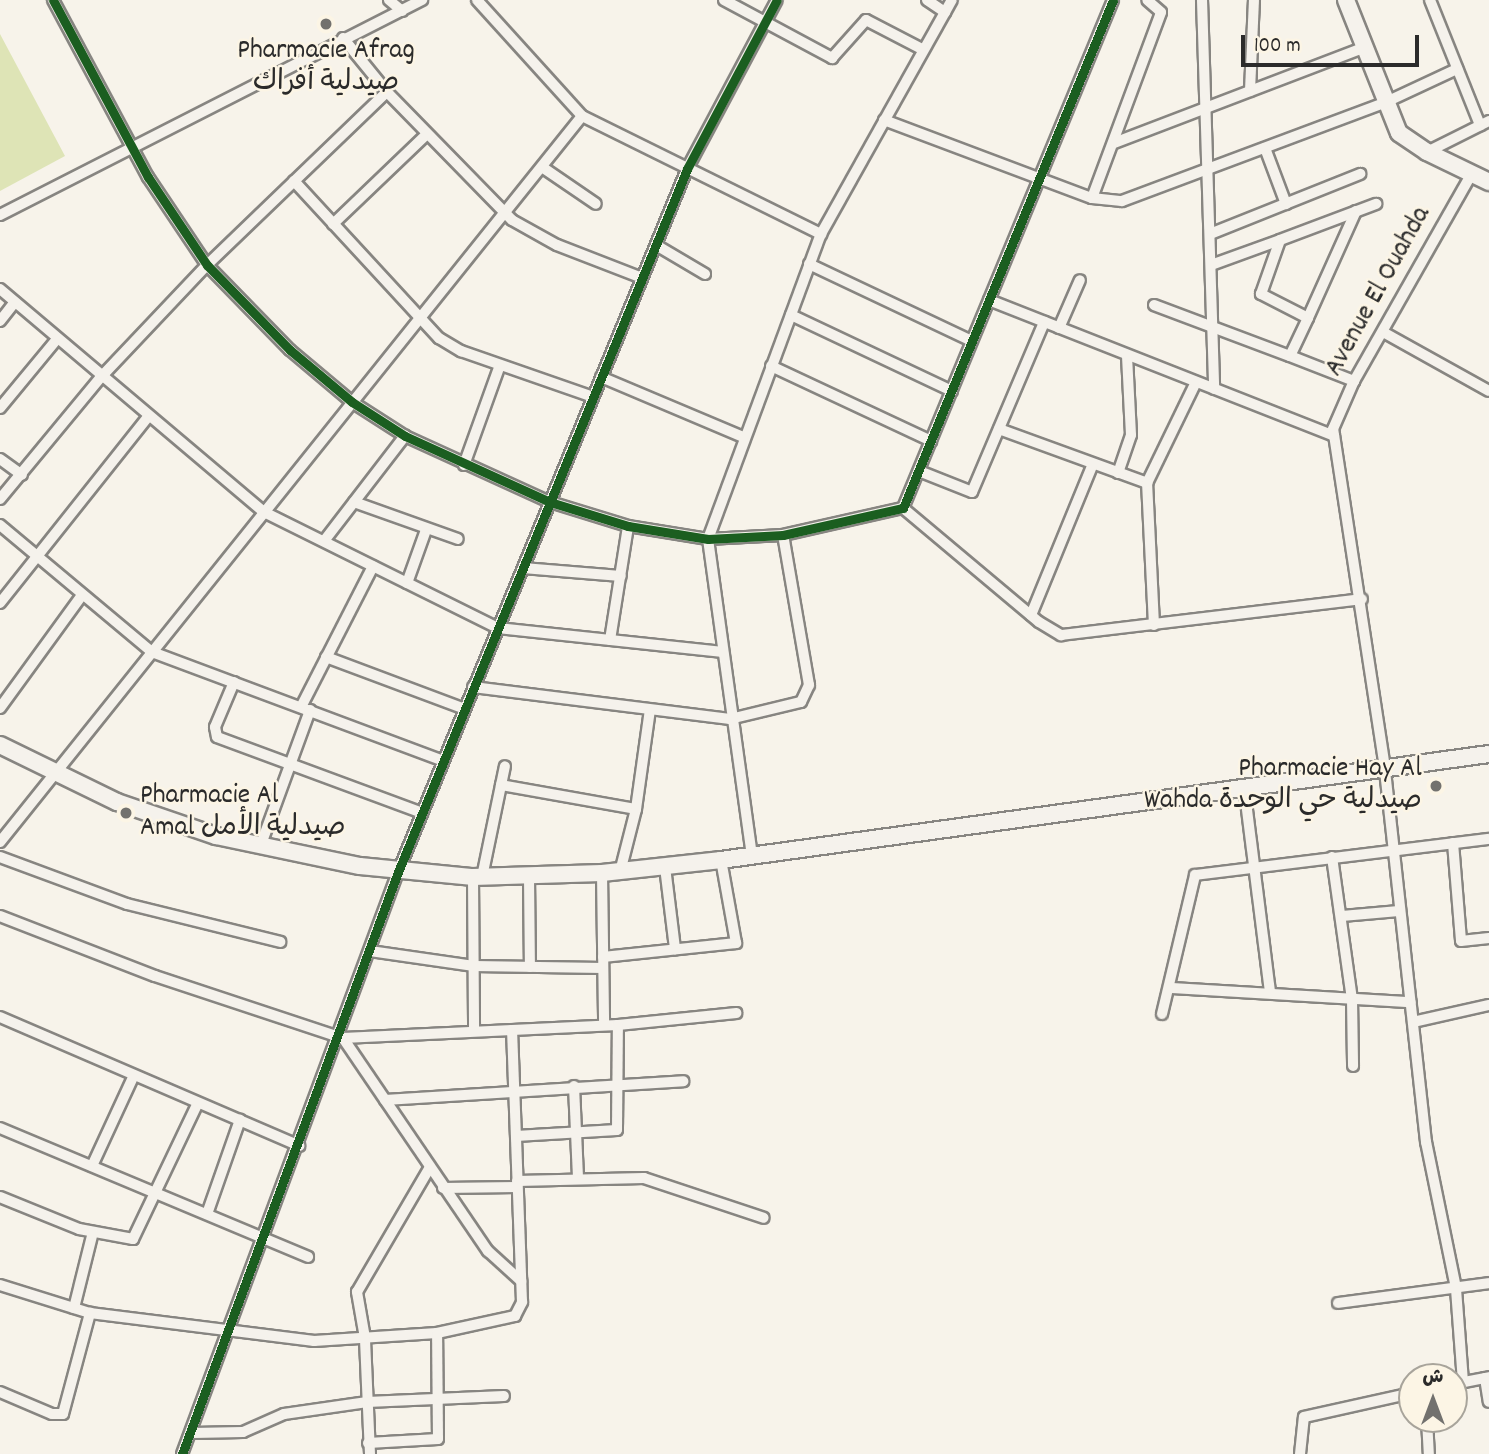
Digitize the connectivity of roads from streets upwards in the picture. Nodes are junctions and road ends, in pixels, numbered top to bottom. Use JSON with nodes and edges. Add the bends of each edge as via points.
{"nodes":[{"id":1,"x":54,"y":0,"type":"edge"},
{"id":2,"x":389,"y":0,"type":"edge"},
{"id":3,"x":422,"y":0,"type":"edge"},
{"id":4,"x":477,"y":0,"type":"edge"},
{"id":5,"x":724,"y":0,"type":"edge"},
{"id":6,"x":777,"y":0,"type":"edge"},
{"id":7,"x":927,"y":0,"type":"edge"},
{"id":8,"x":952,"y":0,"type":"edge"},
{"id":9,"x":1112,"y":0,"type":"edge"},
{"id":10,"x":1148,"y":0,"type":"edge"},
{"id":11,"x":1202,"y":0,"type":"edge"},
{"id":12,"x":1254,"y":0,"type":"edge"},
{"id":13,"x":1346,"y":0,"type":"edge"},
{"id":14,"x":1432,"y":1,"type":"edge"},
{"id":15,"x":402,"y":11,"type":"junction"},
{"id":16,"x":945,"y":12,"type":"junction"},
{"id":17,"x":765,"y":24,"type":"junction"},
{"id":18,"x":343,"y":38,"type":"junction"},
{"id":19,"x":1363,"y":48,"type":"junction"},
{"id":20,"x":922,"y":49,"type":"junction"},
{"id":21,"x":1457,"y":69,"type":"junction"},
{"id":22,"x":1250,"y":91,"type":"junction"},
{"id":23,"x":387,"y":92,"type":"junction"},
{"id":24,"x":1384,"y":103,"type":"junction"},
{"id":25,"x":1204,"y":108,"type":"junction"},
{"id":26,"x":582,"y":116,"type":"junction"},
{"id":27,"x":884,"y":120,"type":"junction"},
{"id":28,"x":1484,"y":123,"type":"edge"},
{"id":29,"x":428,"y":134,"type":"junction"},
{"id":30,"x":1114,"y":143,"type":"junction"},
{"id":31,"x":133,"y":147,"type":"junction"},
{"id":32,"x":1265,"y":148,"type":"junction"},
{"id":33,"x":1427,"y":152,"type":"junction"},
{"id":34,"x":542,"y":167,"type":"junction"},
{"id":35,"x":687,"y":169,"type":"junction"},
{"id":36,"x":1207,"y":170,"type":"junction"},
{"id":37,"x":1472,"y":173,"type":"junction"},
{"id":38,"x":1360,"y":174,"type":"dead end"},
{"id":39,"x":1039,"y":179,"type":"junction"},
{"id":40,"x":294,"y":181,"type":"junction"},
{"id":41,"x":1489,"y":182,"type":"edge"},
{"id":42,"x":1092,"y":198,"type":"junction"},
{"id":43,"x":596,"y":204,"type":"dead end"},
{"id":44,"x":1286,"y":204,"type":"junction"},
{"id":45,"x":1376,"y":204,"type":"dead end"},
{"id":46,"x":1356,"y":211,"type":"junction"},
{"id":47,"x":504,"y":213,"type":"junction"},
{"id":48,"x":0,"y":215,"type":"edge"},
{"id":49,"x":333,"y":224,"type":"junction"},
{"id":50,"x":821,"y":234,"type":"junction"},
{"id":51,"x":1210,"y":234,"type":"junction"},
{"id":52,"x":1280,"y":240,"type":"junction"},
{"id":53,"x":656,"y":245,"type":"junction"},
{"id":54,"x":809,"y":264,"type":"junction"},
{"id":55,"x":207,"y":265,"type":"junction"},
{"id":56,"x":1211,"y":265,"type":"junction"},
{"id":57,"x":705,"y":274,"type":"dead end"},
{"id":58,"x":642,"y":278,"type":"junction"},
{"id":59,"x":1080,"y":280,"type":"dead end"},
{"id":60,"x":0,"y":289,"type":"edge"},
{"id":61,"x":989,"y":300,"type":"junction"},
{"id":62,"x":15,"y":302,"type":"junction"},
{"id":63,"x":1154,"y":305,"type":"dead end"},
{"id":64,"x":791,"y":315,"type":"junction"},
{"id":65,"x":1308,"y":318,"type":"junction"},
{"id":66,"x":419,"y":319,"type":"junction"},
{"id":67,"x":0,"y":321,"type":"edge"},
{"id":68,"x":1044,"y":322,"type":"junction"},
{"id":69,"x":1059,"y":328,"type":"junction"},
{"id":70,"x":1214,"y":328,"type":"junction"},
{"id":71,"x":1384,"y":332,"type":"junction"},
{"id":72,"x":57,"y":339,"type":"junction"},
{"id":73,"x":972,"y":341,"type":"junction"},
{"id":74,"x":1127,"y":355,"type":"junction"},
{"id":75,"x":1290,"y":356,"type":"junction"},
{"id":76,"x":500,"y":365,"type":"junction"},
{"id":77,"x":771,"y":366,"type":"junction"},
{"id":78,"x":102,"y":377,"type":"junction"},
{"id":79,"x":601,"y":377,"type":"junction"},
{"id":80,"x":1354,"y":381,"type":"junction"},
{"id":81,"x":1196,"y":382,"type":"junction"},
{"id":82,"x":1214,"y":389,"type":"junction"},
{"id":83,"x":952,"y":391,"type":"junction"},
{"id":84,"x":1489,"y":391,"type":"edge"},
{"id":85,"x":593,"y":397,"type":"junction"},
{"id":86,"x":352,"y":402,"type":"junction"},
{"id":87,"x":0,"y":408,"type":"edge"},
{"id":88,"x":149,"y":416,"type":"junction"},
{"id":89,"x":999,"y":429,"type":"junction"},
{"id":90,"x":405,"y":436,"type":"junction"},
{"id":91,"x":1334,"y":436,"type":"junction"},
{"id":92,"x":743,"y":437,"type":"junction"},
{"id":93,"x":931,"y":441,"type":"junction"},
{"id":94,"x":0,"y":459,"type":"edge"},
{"id":95,"x":1093,"y":464,"type":"junction"},
{"id":96,"x":464,"y":465,"type":"junction"},
{"id":97,"x":919,"y":471,"type":"junction"},
{"id":98,"x":1118,"y":473,"type":"junction"},
{"id":99,"x":22,"y":475,"type":"junction"},
{"id":100,"x":1147,"y":483,"type":"junction"},
{"id":101,"x":0,"y":499,"type":"edge"},
{"id":102,"x":354,"y":502,"type":"junction"},
{"id":103,"x":550,"y":502,"type":"junction"},
{"id":104,"x":903,"y":508,"type":"junction"},
{"id":105,"x":264,"y":512,"type":"junction"},
{"id":106,"x":0,"y":525,"type":"edge"},
{"id":107,"x":628,"y":526,"type":"junction"},
{"id":108,"x":426,"y":530,"type":"junction"},
{"id":109,"x":783,"y":536,"type":"junction"},
{"id":110,"x":458,"y":539,"type":"dead end"},
{"id":111,"x":709,"y":539,"type":"junction"},
{"id":112,"x":324,"y":541,"type":"junction"},
{"id":113,"x":36,"y":557,"type":"junction"},
{"id":114,"x":373,"y":566,"type":"junction"},
{"id":115,"x":523,"y":568,"type":"junction"},
{"id":116,"x":621,"y":576,"type":"junction"},
{"id":117,"x":407,"y":583,"type":"junction"},
{"id":118,"x":82,"y":595,"type":"junction"},
{"id":119,"x":1362,"y":599,"type":"junction"},
{"id":120,"x":0,"y":603,"type":"edge"},
{"id":121,"x":1031,"y":615,"type":"junction"},
{"id":122,"x":1154,"y":625,"type":"junction"},
{"id":123,"x":498,"y":628,"type":"junction"},
{"id":124,"x":610,"y":640,"type":"junction"},
{"id":125,"x":152,"y":652,"type":"junction"},
{"id":126,"x":723,"y":652,"type":"junction"},
{"id":127,"x":326,"y":657,"type":"junction"},
{"id":128,"x":234,"y":682,"type":"junction"},
{"id":129,"x":473,"y":687,"type":"junction"},
{"id":130,"x":0,"y":708,"type":"edge"},
{"id":131,"x":306,"y":708,"type":"junction"},
{"id":132,"x":465,"y":709,"type":"junction"},
{"id":133,"x":650,"y":710,"type":"junction"},
{"id":134,"x":730,"y":719,"type":"junction"},
{"id":135,"x":0,"y":745,"type":"edge"},
{"id":136,"x":1489,"y":754,"type":"edge"},
{"id":137,"x":443,"y":761,"type":"junction"},
{"id":138,"x":289,"y":764,"type":"junction"},
{"id":139,"x":505,"y":766,"type":"dead end"},
{"id":140,"x":1385,"y":768,"type":"junction"},
{"id":141,"x":53,"y":774,"type":"junction"},
{"id":142,"x":501,"y":785,"type":"junction"},
{"id":143,"x":1244,"y":786,"type":"junction"},
{"id":144,"x":636,"y":810,"type":"junction"},
{"id":145,"x":422,"y":813,"type":"junction"},
{"id":146,"x":1489,"y":839,"type":"edge"},
{"id":147,"x":0,"y":842,"type":"edge"},
{"id":148,"x":1453,"y":843,"type":"junction"},
{"id":149,"x":260,"y":847,"type":"junction"},
{"id":150,"x":1392,"y":851,"type":"junction"},
{"id":151,"x":752,"y":856,"type":"junction"},
{"id":152,"x":0,"y":857,"type":"edge"},
{"id":153,"x":1332,"y":857,"type":"junction"},
{"id":154,"x":722,"y":860,"type":"junction"},
{"id":155,"x":665,"y":867,"type":"junction"},
{"id":156,"x":1254,"y":867,"type":"junction"},
{"id":157,"x":398,"y":872,"type":"junction"},
{"id":158,"x":620,"y":872,"type":"junction"},
{"id":159,"x":602,"y":873,"type":"junction"},
{"id":160,"x":477,"y":877,"type":"junction"},
{"id":161,"x":529,"y":877,"type":"junction"},
{"id":162,"x":1399,"y":911,"type":"junction"},
{"id":163,"x":0,"y":916,"type":"edge"},
{"id":164,"x":1342,"y":916,"type":"junction"},
{"id":165,"x":1489,"y":938,"type":"edge"},
{"id":166,"x":280,"y":942,"type":"dead end"},
{"id":167,"x":675,"y":949,"type":"junction"},
{"id":168,"x":370,"y":951,"type":"junction"},
{"id":169,"x":603,"y":962,"type":"junction"},
{"id":170,"x":474,"y":966,"type":"junction"},
{"id":171,"x":530,"y":967,"type":"junction"},
{"id":172,"x":1172,"y":988,"type":"junction"},
{"id":173,"x":1270,"y":991,"type":"junction"},
{"id":174,"x":1352,"y":999,"type":"junction"},
{"id":175,"x":1411,"y":1002,"type":"junction"},
{"id":176,"x":1489,"y":1005,"type":"edge"},
{"id":177,"x":736,"y":1013,"type":"dead end"},
{"id":178,"x":1162,"y":1014,"type":"dead end"},
{"id":179,"x":0,"y":1017,"type":"edge"},
{"id":180,"x":1413,"y":1022,"type":"junction"},
{"id":181,"x":604,"y":1025,"type":"junction"},
{"id":182,"x":618,"y":1025,"type":"junction"},
{"id":183,"x":512,"y":1030,"type":"junction"},
{"id":184,"x":474,"y":1031,"type":"junction"},
{"id":185,"x":341,"y":1038,"type":"junction"},
{"id":186,"x":1353,"y":1066,"type":"dead end"},
{"id":187,"x":134,"y":1075,"type":"junction"},
{"id":188,"x":683,"y":1081,"type":"dead end"},
{"id":189,"x":621,"y":1084,"type":"junction"},
{"id":190,"x":574,"y":1087,"type":"junction"},
{"id":191,"x":514,"y":1090,"type":"junction"},
{"id":192,"x":384,"y":1100,"type":"junction"},
{"id":193,"x":198,"y":1102,"type":"junction"},
{"id":194,"x":240,"y":1120,"type":"junction"},
{"id":195,"x":0,"y":1128,"type":"edge"},
{"id":196,"x":576,"y":1134,"type":"junction"},
{"id":197,"x":516,"y":1136,"type":"junction"},
{"id":198,"x":299,"y":1146,"type":"junction"},
{"id":199,"x":92,"y":1166,"type":"junction"},
{"id":200,"x":429,"y":1169,"type":"junction"},
{"id":201,"x":578,"y":1179,"type":"junction"},
{"id":202,"x":517,"y":1184,"type":"junction"},
{"id":203,"x":443,"y":1188,"type":"junction"},
{"id":204,"x":154,"y":1192,"type":"junction"},
{"id":205,"x":0,"y":1197,"type":"edge"},
{"id":206,"x":207,"y":1214,"type":"junction"},
{"id":207,"x":764,"y":1218,"type":"dead end"},
{"id":208,"x":93,"y":1232,"type":"junction"},
{"id":209,"x":265,"y":1239,"type":"junction"},
{"id":210,"x":308,"y":1257,"type":"dead end"},
{"id":211,"x":521,"y":1281,"type":"junction"},
{"id":212,"x":1489,"y":1283,"type":"edge"},
{"id":213,"x":0,"y":1285,"type":"edge"},
{"id":214,"x":1456,"y":1289,"type":"junction"},
{"id":215,"x":1338,"y":1303,"type":"dead end"},
{"id":216,"x":74,"y":1308,"type":"junction"},
{"id":217,"x":90,"y":1313,"type":"junction"},
{"id":218,"x":229,"y":1332,"type":"junction"},
{"id":219,"x":437,"y":1332,"type":"junction"},
{"id":220,"x":365,"y":1338,"type":"junction"},
{"id":221,"x":1458,"y":1363,"type":"edge"},
{"id":222,"x":1487,"y":1377,"type":"edge"},
{"id":223,"x":1468,"y":1381,"type":"edge"},
{"id":224,"x":0,"y":1392,"type":"edge"},
{"id":225,"x":504,"y":1396,"type":"dead end"},
{"id":226,"x":1398,"y":1396,"type":"edge"},
{"id":227,"x":439,"y":1399,"type":"junction"},
{"id":228,"x":366,"y":1402,"type":"junction"},
{"id":229,"x":1489,"y":1402,"type":"edge"},
{"id":230,"x":193,"y":1433,"type":"junction"},
{"id":231,"x":1428,"y":1433,"type":"edge"},
{"id":232,"x":369,"y":1449,"type":"edge"},
{"id":233,"x":183,"y":1454,"type":"edge"},
{"id":234,"x":1300,"y":1454,"type":"edge"},
{"id":235,"x":1429,"y":1454,"type":"edge"}],
"edges":[{"from":1,"to":31,"type":"street"},
{"from":2,"to":15,"type":"street"},
{"from":3,"to":15,"type":"street"},
{"from":4,"to":26,"type":"street"},
{"from":5,"to":17,"type":"street"},
{"from":6,"to":17,"type":"street"},
{"from":7,"to":16,"type":"street"},
{"from":8,"to":16,"type":"street"},
{"from":9,"to":39,"type":"street"},
{"from":10,"to":30,"type":"street","via":[[1160,12]]},
{"from":11,"to":25,"type":"street"},
{"from":12,"to":22,"type":"street"},
{"from":13,"to":19,"type":"street"},
{"from":14,"to":21,"type":"street"},
{"from":15,"to":18,"type":"street"},
{"from":16,"to":20,"type":"street"},
{"from":17,"to":20,"type":"street","via":[[834,59],[857,25],[866,20]]},
{"from":17,"to":35,"type":"street"},
{"from":18,"to":23,"type":"street"},
{"from":18,"to":31,"type":"street"},
{"from":19,"to":22,"type":"street"},
{"from":19,"to":24,"type":"street"},
{"from":20,"to":27,"type":"street"},
{"from":21,"to":24,"type":"street"},
{"from":21,"to":28,"type":"street"},
{"from":22,"to":25,"type":"street"},
{"from":23,"to":29,"type":"street"},
{"from":23,"to":40,"type":"street"},
{"from":24,"to":32,"type":"street"},
{"from":24,"to":33,"type":"street","via":[[1399,132]]},
{"from":25,"to":30,"type":"street"},
{"from":25,"to":36,"type":"street"},
{"from":26,"to":34,"type":"street"},
{"from":26,"to":35,"type":"street"},
{"from":27,"to":39,"type":"street"},
{"from":27,"to":50,"type":"street"},
{"from":28,"to":33,"type":"street"},
{"from":29,"to":47,"type":"street"},
{"from":29,"to":49,"type":"street"},
{"from":30,"to":42,"type":"street"},
{"from":31,"to":48,"type":"street"},
{"from":31,"to":55,"type":"street"},
{"from":32,"to":36,"type":"street"},
{"from":32,"to":44,"type":"street"},
{"from":33,"to":37,"type":"street"},
{"from":34,"to":43,"type":"street"},
{"from":34,"to":47,"type":"street"},
{"from":35,"to":50,"type":"street"},
{"from":35,"to":53,"type":"street"},
{"from":36,"to":42,"type":"street","via":[[1122,201]]},
{"from":36,"to":51,"type":"street"},
{"from":37,"to":41,"type":"street"},
{"from":37,"to":71,"type":"street","name":"Avenue El Ouahda"},
{"from":38,"to":44,"type":"street"},
{"from":39,"to":42,"type":"street"},
{"from":39,"to":61,"type":"street"},
{"from":40,"to":49,"type":"street"},
{"from":40,"to":55,"type":"street"},
{"from":44,"to":51,"type":"street"},
{"from":45,"to":46,"type":"street"},
{"from":46,"to":52,"type":"street"},
{"from":46,"to":65,"type":"street"},
{"from":47,"to":58,"type":"street","via":[[557,245]]},
{"from":47,"to":66,"type":"street"},
{"from":49,"to":66,"type":"street"},
{"from":50,"to":54,"type":"street"},
{"from":51,"to":56,"type":"street"},
{"from":52,"to":56,"type":"street"},
{"from":52,"to":65,"type":"street","via":[[1259,291]]},
{"from":53,"to":57,"type":"street"},
{"from":53,"to":58,"type":"street"},
{"from":54,"to":64,"type":"street"},
{"from":54,"to":73,"type":"street"},
{"from":55,"to":78,"type":"street"},
{"from":55,"to":86,"type":"street","via":[[290,350]]},
{"from":56,"to":70,"type":"street"},
{"from":58,"to":79,"type":"street"},
{"from":59,"to":69,"type":"street"},
{"from":60,"to":62,"type":"street"},
{"from":61,"to":68,"type":"street"},
{"from":61,"to":73,"type":"street"},
{"from":62,"to":67,"type":"street"},
{"from":62,"to":72,"type":"street"},
{"from":63,"to":70,"type":"street"},
{"from":64,"to":77,"type":"street"},
{"from":64,"to":83,"type":"street"},
{"from":65,"to":75,"type":"street"},
{"from":66,"to":76,"type":"street","via":[[448,344]]},
{"from":66,"to":86,"type":"street"},
{"from":68,"to":69,"type":"street"},
{"from":68,"to":89,"type":"street"},
{"from":69,"to":74,"type":"street"},
{"from":70,"to":75,"type":"street"},
{"from":70,"to":82,"type":"street"},
{"from":71,"to":80,"type":"street","name":"Avenue El Ouahda"},
{"from":71,"to":84,"type":"street"},
{"from":72,"to":78,"type":"street"},
{"from":72,"to":87,"type":"street"},
{"from":73,"to":83,"type":"street"},
{"from":74,"to":81,"type":"street"},
{"from":74,"to":98,"type":"street","via":[[1131,435]]},
{"from":75,"to":80,"type":"street"},
{"from":76,"to":85,"type":"street"},
{"from":76,"to":96,"type":"street"},
{"from":77,"to":92,"type":"street"},
{"from":77,"to":93,"type":"street"},
{"from":78,"to":88,"type":"street"},
{"from":78,"to":99,"type":"street"},
{"from":79,"to":85,"type":"street"},
{"from":79,"to":92,"type":"street"},
{"from":80,"to":91,"type":"street","name":"Avenue El Ouahda","via":[[1336,417]]},
{"from":81,"to":82,"type":"street"},
{"from":81,"to":100,"type":"street"},
{"from":82,"to":91,"type":"street"},
{"from":83,"to":93,"type":"street"},
{"from":85,"to":103,"type":"street"},
{"from":86,"to":90,"type":"street"},
{"from":86,"to":105,"type":"street"},
{"from":88,"to":105,"type":"street"},
{"from":88,"to":113,"type":"street"},
{"from":89,"to":95,"type":"street"},
{"from":89,"to":97,"type":"street","via":[[972,492]]},
{"from":90,"to":96,"type":"street"},
{"from":90,"to":102,"type":"street"},
{"from":91,"to":119,"type":"street"},
{"from":92,"to":111,"type":"street"},
{"from":93,"to":97,"type":"street"},
{"from":94,"to":99,"type":"street"},
{"from":95,"to":98,"type":"street"},
{"from":95,"to":121,"type":"street"},
{"from":96,"to":103,"type":"street"},
{"from":97,"to":104,"type":"street"},
{"from":98,"to":100,"type":"street"},
{"from":99,"to":101,"type":"street"},
{"from":100,"to":122,"type":"street"},
{"from":102,"to":108,"type":"street"},
{"from":102,"to":112,"type":"street"},
{"from":103,"to":107,"type":"street"},
{"from":103,"to":115,"type":"street"},
{"from":104,"to":109,"type":"street"},
{"from":104,"to":121,"type":"street"},
{"from":105,"to":112,"type":"street"},
{"from":105,"to":125,"type":"street"},
{"from":106,"to":113,"type":"street"},
{"from":107,"to":111,"type":"street"},
{"from":107,"to":116,"type":"street"},
{"from":108,"to":110,"type":"street"},
{"from":108,"to":117,"type":"street"},
{"from":109,"to":111,"type":"street"},
{"from":109,"to":134,"type":"street","via":[[807,694],[791,706]]},
{"from":111,"to":126,"type":"street"},
{"from":112,"to":114,"type":"street"},
{"from":113,"to":118,"type":"street"},
{"from":113,"to":120,"type":"street"},
{"from":114,"to":117,"type":"street"},
{"from":114,"to":127,"type":"street"},
{"from":115,"to":116,"type":"street"},
{"from":115,"to":123,"type":"street"},
{"from":116,"to":124,"type":"street"},
{"from":117,"to":123,"type":"street"},
{"from":118,"to":125,"type":"street"},
{"from":118,"to":130,"type":"street"},
{"from":119,"to":122,"type":"street"},
{"from":119,"to":140,"type":"street"},
{"from":121,"to":122,"type":"street","via":[[1061,635]]},
{"from":123,"to":124,"type":"street"},
{"from":123,"to":129,"type":"street"},
{"from":124,"to":126,"type":"street"},
{"from":125,"to":128,"type":"street"},
{"from":125,"to":141,"type":"street"},
{"from":126,"to":134,"type":"street"},
{"from":127,"to":131,"type":"street"},
{"from":127,"to":132,"type":"street"},
{"from":128,"to":131,"type":"street"},
{"from":128,"to":138,"type":"street","via":[[215,727],[217,737]]},
{"from":129,"to":132,"type":"street"},
{"from":129,"to":133,"type":"street"},
{"from":131,"to":137,"type":"street"},
{"from":131,"to":138,"type":"street"},
{"from":132,"to":137,"type":"street"},
{"from":133,"to":134,"type":"street"},
{"from":133,"to":144,"type":"street"},
{"from":134,"to":151,"type":"street"},
{"from":135,"to":141,"type":"street"},
{"from":136,"to":140,"type":"street"},
{"from":137,"to":145,"type":"street"},
{"from":138,"to":145,"type":"street"},
{"from":138,"to":149,"type":"street"},
{"from":139,"to":142,"type":"street"},
{"from":140,"to":143,"type":"street"},
{"from":140,"to":150,"type":"street"},
{"from":141,"to":147,"type":"street"},
{"from":141,"to":149,"type":"street","via":[[117,802]]},
{"from":142,"to":144,"type":"street"},
{"from":142,"to":160,"type":"street"},
{"from":143,"to":151,"type":"street"},
{"from":143,"to":156,"type":"street"},
{"from":144,"to":158,"type":"street"},
{"from":145,"to":157,"type":"street"},
{"from":146,"to":148,"type":"street"},
{"from":148,"to":150,"type":"street"},
{"from":148,"to":165,"type":"street","via":[[1461,941]]},
{"from":149,"to":157,"type":"street"},
{"from":150,"to":153,"type":"street"},
{"from":150,"to":162,"type":"street"},
{"from":151,"to":154,"type":"street"},
{"from":152,"to":166,"type":"street","via":[[127,904]]},
{"from":153,"to":156,"type":"street"},
{"from":153,"to":164,"type":"street"},
{"from":154,"to":155,"type":"street"},
{"from":154,"to":167,"type":"street","via":[[736,943]]},
{"from":155,"to":158,"type":"street"},
{"from":155,"to":167,"type":"street"},
{"from":156,"to":172,"type":"street","via":[[1195,875]]},
{"from":156,"to":173,"type":"street"},
{"from":157,"to":160,"type":"street"},
{"from":157,"to":168,"type":"street"},
{"from":158,"to":159,"type":"street"},
{"from":159,"to":161,"type":"street"},
{"from":159,"to":169,"type":"street"},
{"from":160,"to":161,"type":"street"},
{"from":160,"to":170,"type":"street"},
{"from":161,"to":171,"type":"street"},
{"from":162,"to":164,"type":"street"},
{"from":162,"to":175,"type":"street"},
{"from":163,"to":185,"type":"street","via":[[155,976]]},
{"from":164,"to":174,"type":"street"},
{"from":167,"to":169,"type":"street"},
{"from":168,"to":170,"type":"street"},
{"from":168,"to":185,"type":"street"},
{"from":169,"to":171,"type":"street"},
{"from":169,"to":181,"type":"street"},
{"from":170,"to":171,"type":"street"},
{"from":170,"to":184,"type":"street"},
{"from":172,"to":173,"type":"street"},
{"from":172,"to":178,"type":"street"},
{"from":173,"to":174,"type":"street"},
{"from":174,"to":175,"type":"street"},
{"from":174,"to":186,"type":"street"},
{"from":175,"to":180,"type":"street"},
{"from":176,"to":180,"type":"street"},
{"from":177,"to":182,"type":"street"},
{"from":179,"to":187,"type":"street"},
{"from":180,"to":214,"type":"street","via":[[1426,1142]]},
{"from":181,"to":182,"type":"street"},
{"from":181,"to":183,"type":"street"},
{"from":182,"to":189,"type":"street"},
{"from":183,"to":184,"type":"street"},
{"from":183,"to":191,"type":"street"},
{"from":184,"to":185,"type":"street"},
{"from":185,"to":192,"type":"street"},
{"from":185,"to":198,"type":"street"},
{"from":187,"to":193,"type":"street"},
{"from":187,"to":199,"type":"street"},
{"from":188,"to":189,"type":"street"},
{"from":189,"to":190,"type":"street"},
{"from":189,"to":196,"type":"street","via":[[617,1130]]},
{"from":190,"to":191,"type":"street"},
{"from":190,"to":196,"type":"street"},
{"from":191,"to":192,"type":"street"},
{"from":191,"to":197,"type":"street"},
{"from":192,"to":200,"type":"street"},
{"from":193,"to":194,"type":"street"},
{"from":193,"to":204,"type":"street"},
{"from":194,"to":198,"type":"street"},
{"from":194,"to":206,"type":"street"},
{"from":195,"to":199,"type":"street"},
{"from":196,"to":197,"type":"street"},
{"from":196,"to":201,"type":"street"},
{"from":197,"to":202,"type":"street"},
{"from":198,"to":209,"type":"street"},
{"from":199,"to":204,"type":"street"},
{"from":200,"to":203,"type":"street"},
{"from":200,"to":220,"type":"street","via":[[359,1285],[356,1302]]},
{"from":201,"to":202,"type":"street"},
{"from":201,"to":207,"type":"street","via":[[643,1178]]},
{"from":202,"to":203,"type":"street"},
{"from":202,"to":211,"type":"street"},
{"from":203,"to":211,"type":"street","via":[[488,1251]]},
{"from":204,"to":206,"type":"street"},
{"from":204,"to":208,"type":"street","via":[[133,1239]]},
{"from":205,"to":208,"type":"street","via":[[38,1216]]},
{"from":206,"to":209,"type":"street"},
{"from":208,"to":216,"type":"street"},
{"from":209,"to":210,"type":"street"},
{"from":209,"to":218,"type":"street"},
{"from":211,"to":219,"type":"street","via":[[522,1302],[515,1316]]},
{"from":212,"to":214,"type":"street"},
{"from":213,"to":216,"type":"street"},
{"from":214,"to":215,"type":"street"},
{"from":214,"to":221,"type":"street"},
{"from":216,"to":217,"type":"street"},
{"from":217,"to":218,"type":"street","via":[[125,1314]]},
{"from":217,"to":224,"type":"street","via":[[63,1414],[52,1414]]},
{"from":218,"to":220,"type":"street","via":[[314,1341]]},
{"from":218,"to":230,"type":"street"},
{"from":219,"to":220,"type":"street"},
{"from":219,"to":227,"type":"street"},
{"from":220,"to":228,"type":"street"},
{"from":222,"to":223,"type":"street"},
{"from":222,"to":229,"type":"street"},
{"from":225,"to":227,"type":"street"},
{"from":226,"to":234,"type":"street","via":[[1304,1417]]},
{"from":227,"to":228,"type":"street"},
{"from":227,"to":232,"type":"street","via":[[436,1441]]},
{"from":228,"to":230,"type":"street","via":[[284,1414],[243,1432]]},
{"from":228,"to":232,"type":"street"},
{"from":230,"to":233,"type":"street"},
{"from":231,"to":235,"type":"street"}]}
